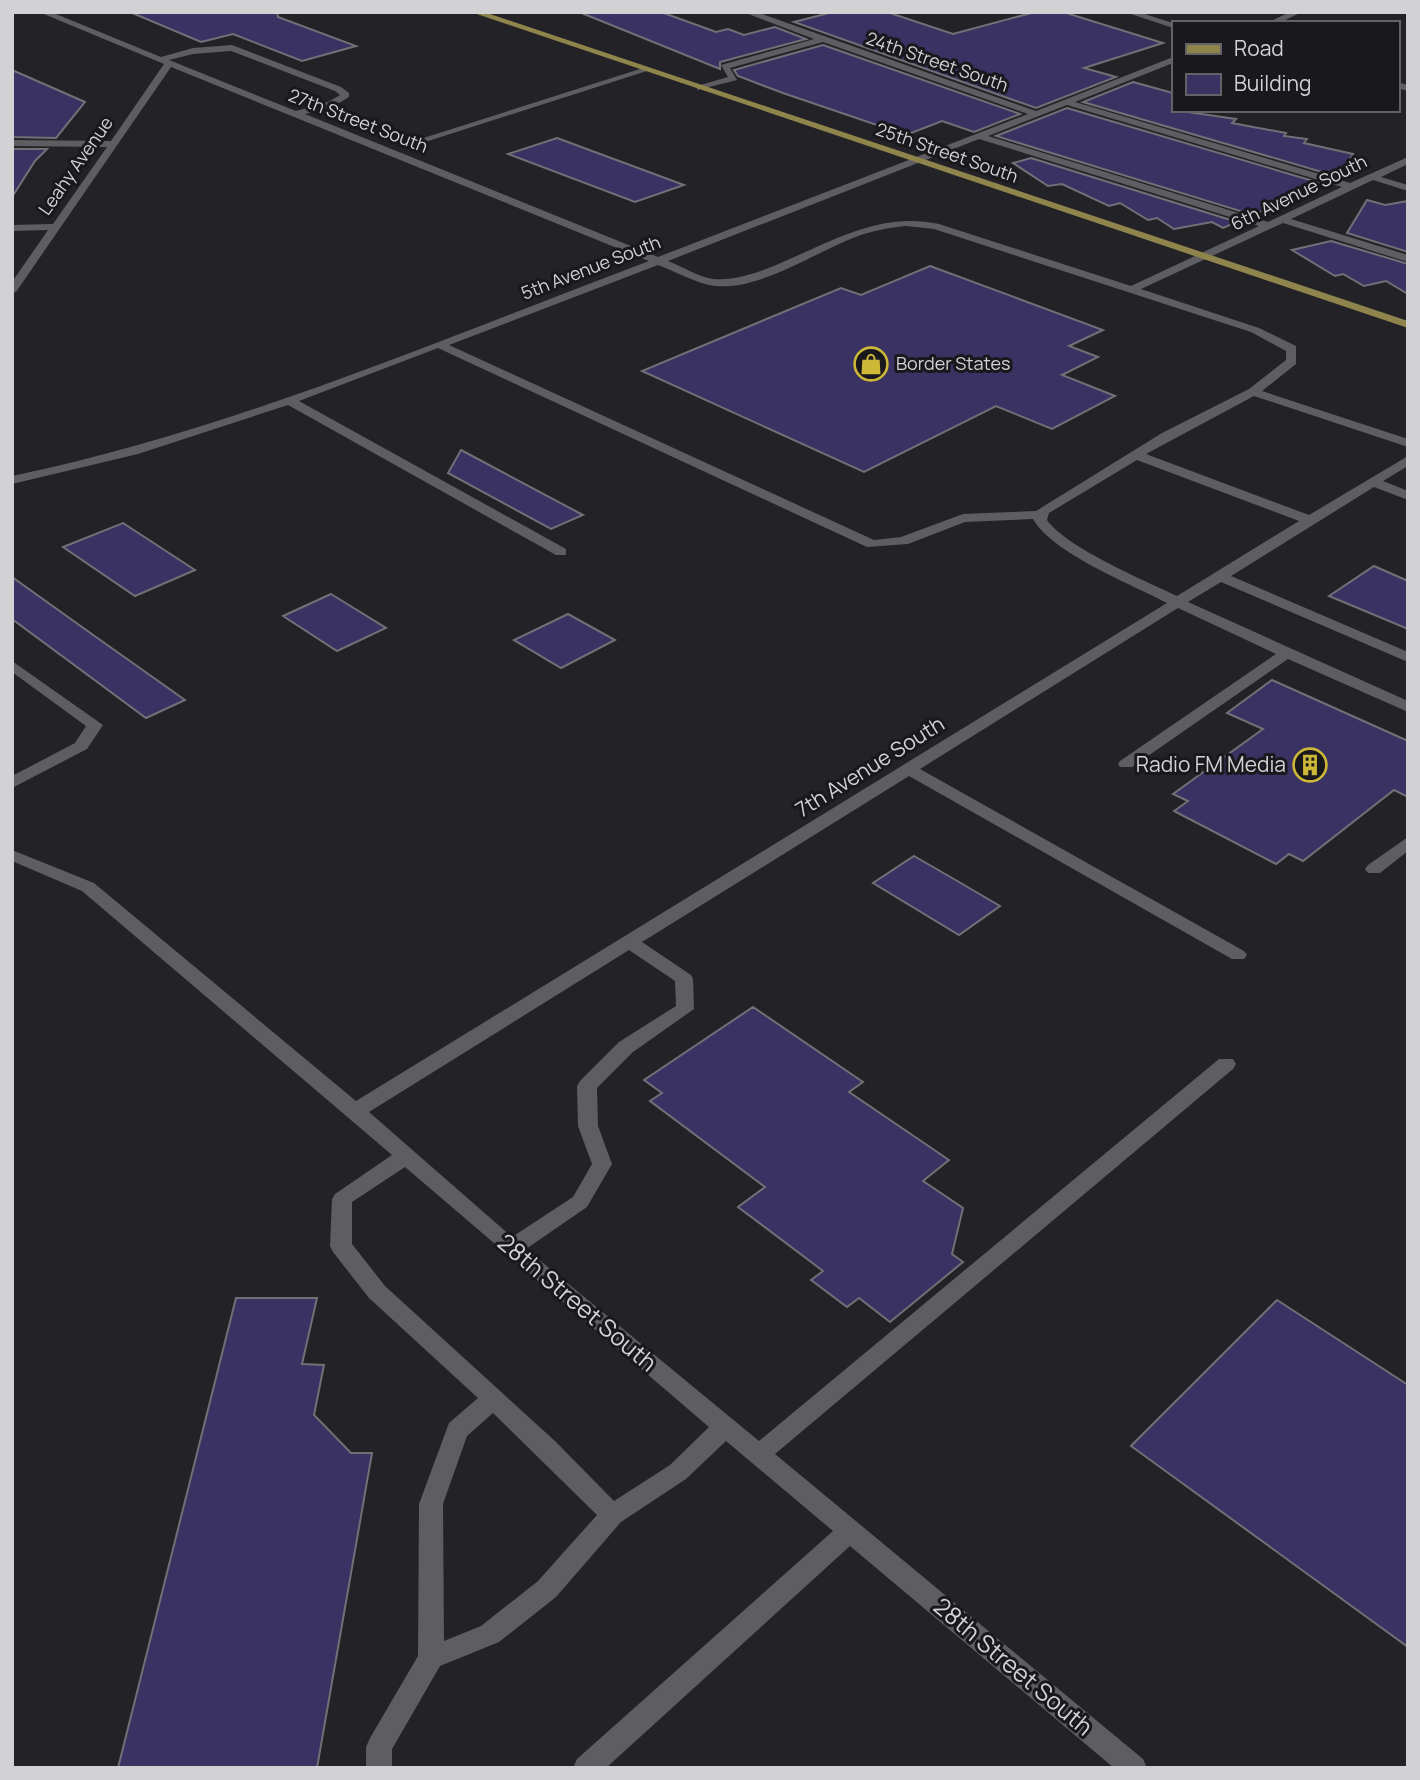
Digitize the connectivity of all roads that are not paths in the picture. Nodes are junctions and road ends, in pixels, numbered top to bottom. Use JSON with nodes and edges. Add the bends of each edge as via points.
{"nodes":[{"id":1,"x":43,"y":12,"type":"edge"},
{"id":2,"x":475,"y":12,"type":"edge"},
{"id":3,"x":747,"y":12,"type":"edge"},
{"id":4,"x":1129,"y":12,"type":"edge"},
{"id":5,"x":1298,"y":12,"type":"edge"},
{"id":6,"x":1276,"y":21,"type":"edge"},
{"id":7,"x":1172,"y":26,"type":"edge"},
{"id":8,"x":822,"y":39,"type":"junction"},
{"id":9,"x":1172,"y":60,"type":"edge"},
{"id":10,"x":164,"y":62,"type":"junction"},
{"id":11,"x":646,"y":70,"type":"junction"},
{"id":12,"x":700,"y":88,"type":"junction"},
{"id":13,"x":1067,"y":102,"type":"junction"},
{"id":14,"x":296,"y":114,"type":"junction"},
{"id":15,"x":1037,"y":114,"type":"junction"},
{"id":16,"x":981,"y":137,"type":"junction"},
{"id":17,"x":416,"y":142,"type":"dead end"},
{"id":18,"x":12,"y":143,"type":"edge"},
{"id":19,"x":113,"y":144,"type":"junction"},
{"id":20,"x":1408,"y":160,"type":"edge"},
{"id":21,"x":917,"y":162,"type":"junction"},
{"id":22,"x":1372,"y":177,"type":"junction"},
{"id":23,"x":1352,"y":187,"type":"junction"},
{"id":24,"x":1408,"y":188,"type":"edge"},
{"id":25,"x":1285,"y":220,"type":"junction"},
{"id":26,"x":1270,"y":226,"type":"junction"},
{"id":27,"x":54,"y":227,"type":"junction"},
{"id":28,"x":12,"y":228,"type":"edge"},
{"id":29,"x":1205,"y":257,"type":"junction"},
{"id":30,"x":1408,"y":259,"type":"edge"},
{"id":31,"x":660,"y":261,"type":"junction"},
{"id":32,"x":14,"y":286,"type":"edge"},
{"id":33,"x":1131,"y":290,"type":"junction"},
{"id":34,"x":1408,"y":325,"type":"edge"},
{"id":35,"x":438,"y":344,"type":"junction"},
{"id":36,"x":1253,"y":392,"type":"junction"},
{"id":37,"x":288,"y":400,"type":"junction"},
{"id":38,"x":1408,"y":443,"type":"edge"},
{"id":39,"x":1136,"y":455,"type":"junction"},
{"id":40,"x":1408,"y":460,"type":"edge"},
{"id":41,"x":12,"y":480,"type":"edge"},
{"id":42,"x":1373,"y":482,"type":"junction"},
{"id":43,"x":1408,"y":496,"type":"edge"},
{"id":44,"x":1042,"y":514,"type":"junction"},
{"id":45,"x":1311,"y":521,"type":"junction"},
{"id":46,"x":561,"y":552,"type":"dead end"},
{"id":47,"x":1221,"y":577,"type":"junction"},
{"id":48,"x":1177,"y":604,"type":"junction"},
{"id":49,"x":1287,"y":653,"type":"junction"},
{"id":50,"x":1408,"y":658,"type":"edge"},
{"id":51,"x":12,"y":665,"type":"edge"},
{"id":52,"x":1408,"y":707,"type":"edge"},
{"id":53,"x":1126,"y":764,"type":"dead end"},
{"id":54,"x":907,"y":768,"type":"junction"},
{"id":55,"x":12,"y":783,"type":"edge"},
{"id":56,"x":1408,"y":842,"type":"edge"},
{"id":57,"x":12,"y":855,"type":"edge"},
{"id":58,"x":1374,"y":869,"type":"dead end"},
{"id":59,"x":629,"y":941,"type":"junction"},
{"id":60,"x":1238,"y":955,"type":"dead end"},
{"id":61,"x":1226,"y":1064,"type":"dead end"},
{"id":62,"x":355,"y":1111,"type":"junction"},
{"id":63,"x":406,"y":1156,"type":"junction"},
{"id":64,"x":511,"y":1248,"type":"junction"},
{"id":65,"x":494,"y":1398,"type":"junction"},
{"id":66,"x":724,"y":1427,"type":"junction"},
{"id":67,"x":758,"y":1455,"type":"junction"},
{"id":68,"x":612,"y":1515,"type":"junction"},
{"id":69,"x":850,"y":1531,"type":"junction"},
{"id":70,"x":431,"y":1658,"type":"junction"},
{"id":71,"x":379,"y":1768,"type":"edge"},
{"id":72,"x":586,"y":1768,"type":"edge"},
{"id":73,"x":1134,"y":1768,"type":"edge"}],
"edges":[{"from":1,"to":10,"type":"street","name":"27th Street South"},
{"from":2,"to":11,"type":"main road","name":"25th Street South"},
{"from":3,"to":8,"type":"street","name":"24th Street South"},
{"from":4,"to":7,"type":"street"},
{"from":5,"to":6,"type":"street"},
{"from":8,"to":12,"type":"street","via":[[724,67],[734,78]]},
{"from":8,"to":15,"type":"street","name":"24th Street South"},
{"from":9,"to":13,"type":"street","name":"5th Avenue South"},
{"from":10,"to":14,"type":"street","name":"27th Street South"},
{"from":10,"to":14,"type":"street","via":[[193,51],[232,48],[346,95]]},
{"from":10,"to":19,"type":"street","name":"Leahy Avenue"},
{"from":11,"to":12,"type":"main road","name":"25th Street South"},
{"from":11,"to":17,"type":"street"},
{"from":12,"to":21,"type":"main road","name":"25th Street South"},
{"from":13,"to":15,"type":"street","name":"5th Avenue South"},
{"from":13,"to":23,"type":"street"},
{"from":14,"to":31,"type":"street","name":"27th Street South"},
{"from":15,"to":16,"type":"street","name":"5th Avenue South"},
{"from":16,"to":21,"type":"street","name":"5th Avenue South"},
{"from":16,"to":26,"type":"street"},
{"from":18,"to":19,"type":"street"},
{"from":19,"to":27,"type":"street","name":"Leahy Avenue"},
{"from":20,"to":22,"type":"street","name":"6th Avenue South"},
{"from":21,"to":29,"type":"main road","name":"25th Street South"},
{"from":21,"to":31,"type":"street","name":"5th Avenue South"},
{"from":22,"to":23,"type":"street","name":"6th Avenue South"},
{"from":22,"to":24,"type":"street"},
{"from":23,"to":25,"type":"street","name":"6th Avenue South"},
{"from":25,"to":26,"type":"street","name":"6th Avenue South"},
{"from":25,"to":30,"type":"street"},
{"from":26,"to":29,"type":"street","name":"6th Avenue South"},
{"from":27,"to":28,"type":"street"},
{"from":27,"to":32,"type":"street","name":"Leahy Avenue"},
{"from":29,"to":33,"type":"street","name":"6th Avenue South"},
{"from":29,"to":34,"type":"main road","name":"25th Street South"},
{"from":31,"to":33,"type":"street","name":"27th Street South","via":[[698,278],[734,282],[874,228],[908,221]]},
{"from":31,"to":35,"type":"street","name":"5th Avenue South"},
{"from":33,"to":36,"type":"street","name":"27th Street South","via":[[1255,330],[1292,349],[1292,361]]},
{"from":35,"to":37,"type":"street","name":"5th Avenue South"},
{"from":35,"to":44,"type":"street","via":[[872,544],[903,541],[963,518]]},
{"from":36,"to":38,"type":"street"},
{"from":36,"to":39,"type":"street"},
{"from":37,"to":41,"type":"street","name":"5th Avenue South","via":[[171,443]]},
{"from":37,"to":46,"type":"street"},
{"from":39,"to":44,"type":"street"},
{"from":39,"to":45,"type":"street"},
{"from":40,"to":42,"type":"street","name":"7th Avenue South"},
{"from":42,"to":43,"type":"street"},
{"from":42,"to":45,"type":"street","name":"7th Avenue South"},
{"from":44,"to":48,"type":"street","via":[[1045,530],[1065,544]]},
{"from":45,"to":47,"type":"street","name":"7th Avenue South"},
{"from":47,"to":48,"type":"street","name":"7th Avenue South"},
{"from":47,"to":50,"type":"street"},
{"from":48,"to":49,"type":"street"},
{"from":48,"to":54,"type":"street","name":"7th Avenue South"},
{"from":49,"to":52,"type":"street"},
{"from":49,"to":53,"type":"street"},
{"from":51,"to":55,"type":"street","via":[[94,725],[81,746]]},
{"from":54,"to":59,"type":"street","name":"7th Avenue South"},
{"from":54,"to":60,"type":"street"},
{"from":56,"to":58,"type":"street"},
{"from":57,"to":62,"type":"street","name":"28th Street South","via":[[88,887]]},
{"from":59,"to":62,"type":"street","name":"7th Avenue South"},
{"from":59,"to":64,"type":"street","via":[[684,979],[685,1009],[626,1046],[587,1086],[588,1126],[602,1164],[580,1202]]},
{"from":61,"to":67,"type":"street"},
{"from":62,"to":63,"type":"street","name":"28th Street South"},
{"from":63,"to":64,"type":"street","name":"28th Street South"},
{"from":63,"to":65,"type":"street","via":[[342,1199],[341,1246],[377,1292]]},
{"from":64,"to":66,"type":"street","name":"28th Street South"},
{"from":65,"to":68,"type":"street"},
{"from":65,"to":70,"type":"street","via":[[457,1430],[431,1504]]},
{"from":66,"to":67,"type":"street","name":"28th Street South"},
{"from":66,"to":68,"type":"street","via":[[678,1472]]},
{"from":67,"to":69,"type":"street","name":"28th Street South"},
{"from":68,"to":70,"type":"street","via":[[547,1590],[490,1634]]},
{"from":69,"to":72,"type":"street"},
{"from":69,"to":73,"type":"street","name":"28th Street South"},
{"from":70,"to":71,"type":"street","via":[[379,1747]]}]}
